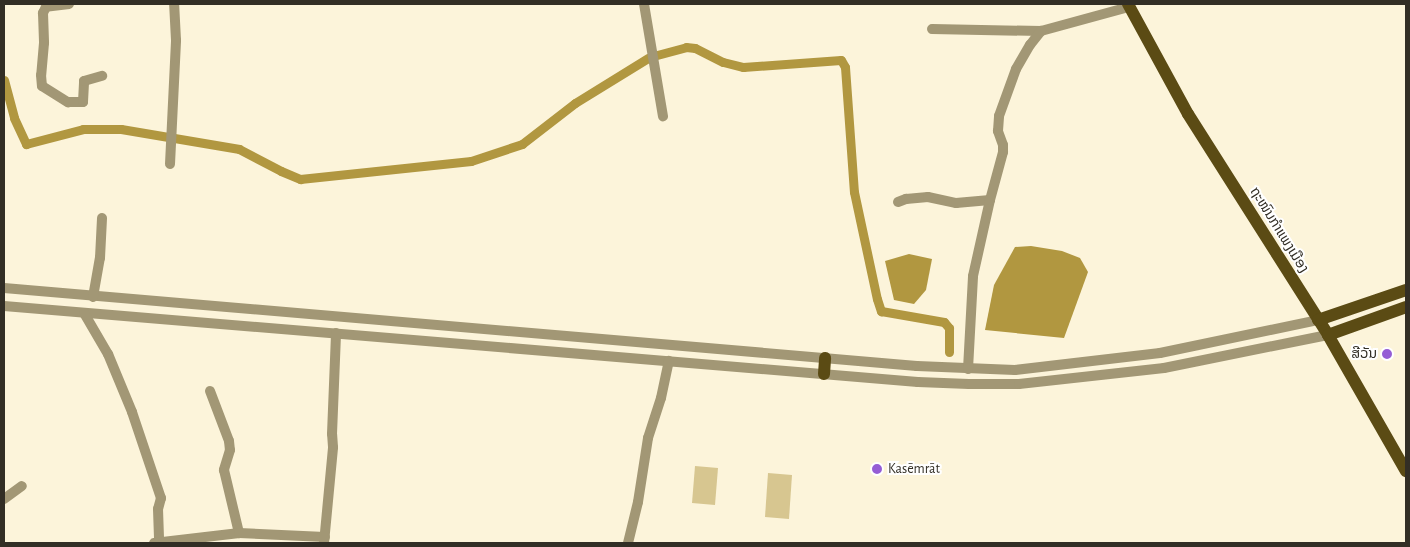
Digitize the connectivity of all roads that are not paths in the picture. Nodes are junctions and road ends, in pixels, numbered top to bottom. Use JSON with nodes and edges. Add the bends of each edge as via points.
{"nodes":[{"id":1,"x":69,"y":4,"type":"edge"},
{"id":2,"x":174,"y":4,"type":"edge"},
{"id":3,"x":644,"y":4,"type":"edge"},
{"id":4,"x":1128,"y":5,"type":"edge"},
{"id":5,"x":932,"y":29,"type":"dead end"},
{"id":6,"x":1041,"y":31,"type":"junction"},
{"id":7,"x":102,"y":76,"type":"dead end"},
{"id":8,"x":662,"y":116,"type":"dead end"},
{"id":9,"x":170,"y":164,"type":"dead end"},
{"id":10,"x":990,"y":200,"type":"junction"},
{"id":11,"x":898,"y":202,"type":"dead end"},
{"id":12,"x":102,"y":218,"type":"dead end"},
{"id":13,"x":4,"y":288,"type":"edge"},
{"id":14,"x":1406,"y":290,"type":"edge"},
{"id":15,"x":93,"y":297,"type":"junction"},
{"id":16,"x":4,"y":306,"type":"edge"},
{"id":17,"x":1406,"y":307,"type":"edge"},
{"id":18,"x":84,"y":312,"type":"junction"},
{"id":19,"x":1318,"y":320,"type":"junction"},
{"id":20,"x":336,"y":333,"type":"junction"},
{"id":21,"x":1328,"y":335,"type":"junction"},
{"id":22,"x":825,"y":358,"type":"junction"},
{"id":23,"x":669,"y":361,"type":"junction"},
{"id":24,"x":968,"y":368,"type":"junction"},
{"id":25,"x":824,"y":374,"type":"junction"},
{"id":26,"x":210,"y":391,"type":"dead end"},
{"id":27,"x":1406,"y":471,"type":"edge"},
{"id":28,"x":22,"y":486,"type":"dead end"},
{"id":29,"x":4,"y":499,"type":"edge"},
{"id":30,"x":239,"y":533,"type":"junction"},
{"id":31,"x":324,"y":540,"type":"edge"},
{"id":32,"x":184,"y":541,"type":"edge"},
{"id":33,"x":156,"y":542,"type":"edge"},
{"id":34,"x":628,"y":543,"type":"edge"}],
"edges":[{"from":1,"to":7,"type":"street","via":[[46,7],[43,13],[42,86],[68,102],[82,102],[84,81]]},
{"from":2,"to":9,"type":"street","via":[[176,40]]},
{"from":3,"to":8,"type":"street"},
{"from":4,"to":6,"type":"street"},
{"from":4,"to":19,"type":"main road","name":"ຖະໜົນກຳແພງເມືອງ","via":[[1188,114]]},
{"from":5,"to":6,"type":"street"},
{"from":6,"to":10,"type":"street","via":[[1030,45],[1005,96],[998,123],[1003,152]]},
{"from":10,"to":11,"type":"street","via":[[956,203],[928,197],[906,198]]},
{"from":10,"to":24,"type":"street","via":[[973,276]]},
{"from":12,"to":15,"type":"street","via":[[100,258]]},
{"from":13,"to":15,"type":"street"},
{"from":14,"to":19,"type":"main road"},
{"from":15,"to":22,"type":"street"},
{"from":16,"to":18,"type":"street"},
{"from":17,"to":21,"type":"main road"},
{"from":18,"to":20,"type":"street"},
{"from":18,"to":33,"type":"street","via":[[108,354],[161,498]]},
{"from":19,"to":21,"type":"main road","name":"ຖະໜົນກຳແພງເມືອງ"},
{"from":19,"to":24,"type":"street","via":[[1160,354],[1015,370]]},
{"from":20,"to":23,"type":"street"},
{"from":20,"to":31,"type":"street","via":[[334,447]]},
{"from":21,"to":25,"type":"street","via":[[1164,368],[1019,384],[925,382]]},
{"from":21,"to":27,"type":"main road","name":"ຖະໜົນກຳແພງເມືອງ"},
{"from":22,"to":24,"type":"street"},
{"from":22,"to":25,"type":"main road"},
{"from":23,"to":25,"type":"street"},
{"from":23,"to":34,"type":"street","via":[[648,438]]},
{"from":26,"to":30,"type":"street","via":[[229,441],[230,450],[224,470]]},
{"from":28,"to":29,"type":"street"},
{"from":30,"to":31,"type":"street"},
{"from":30,"to":32,"type":"street"},
{"from":32,"to":33,"type":"street"}]}
